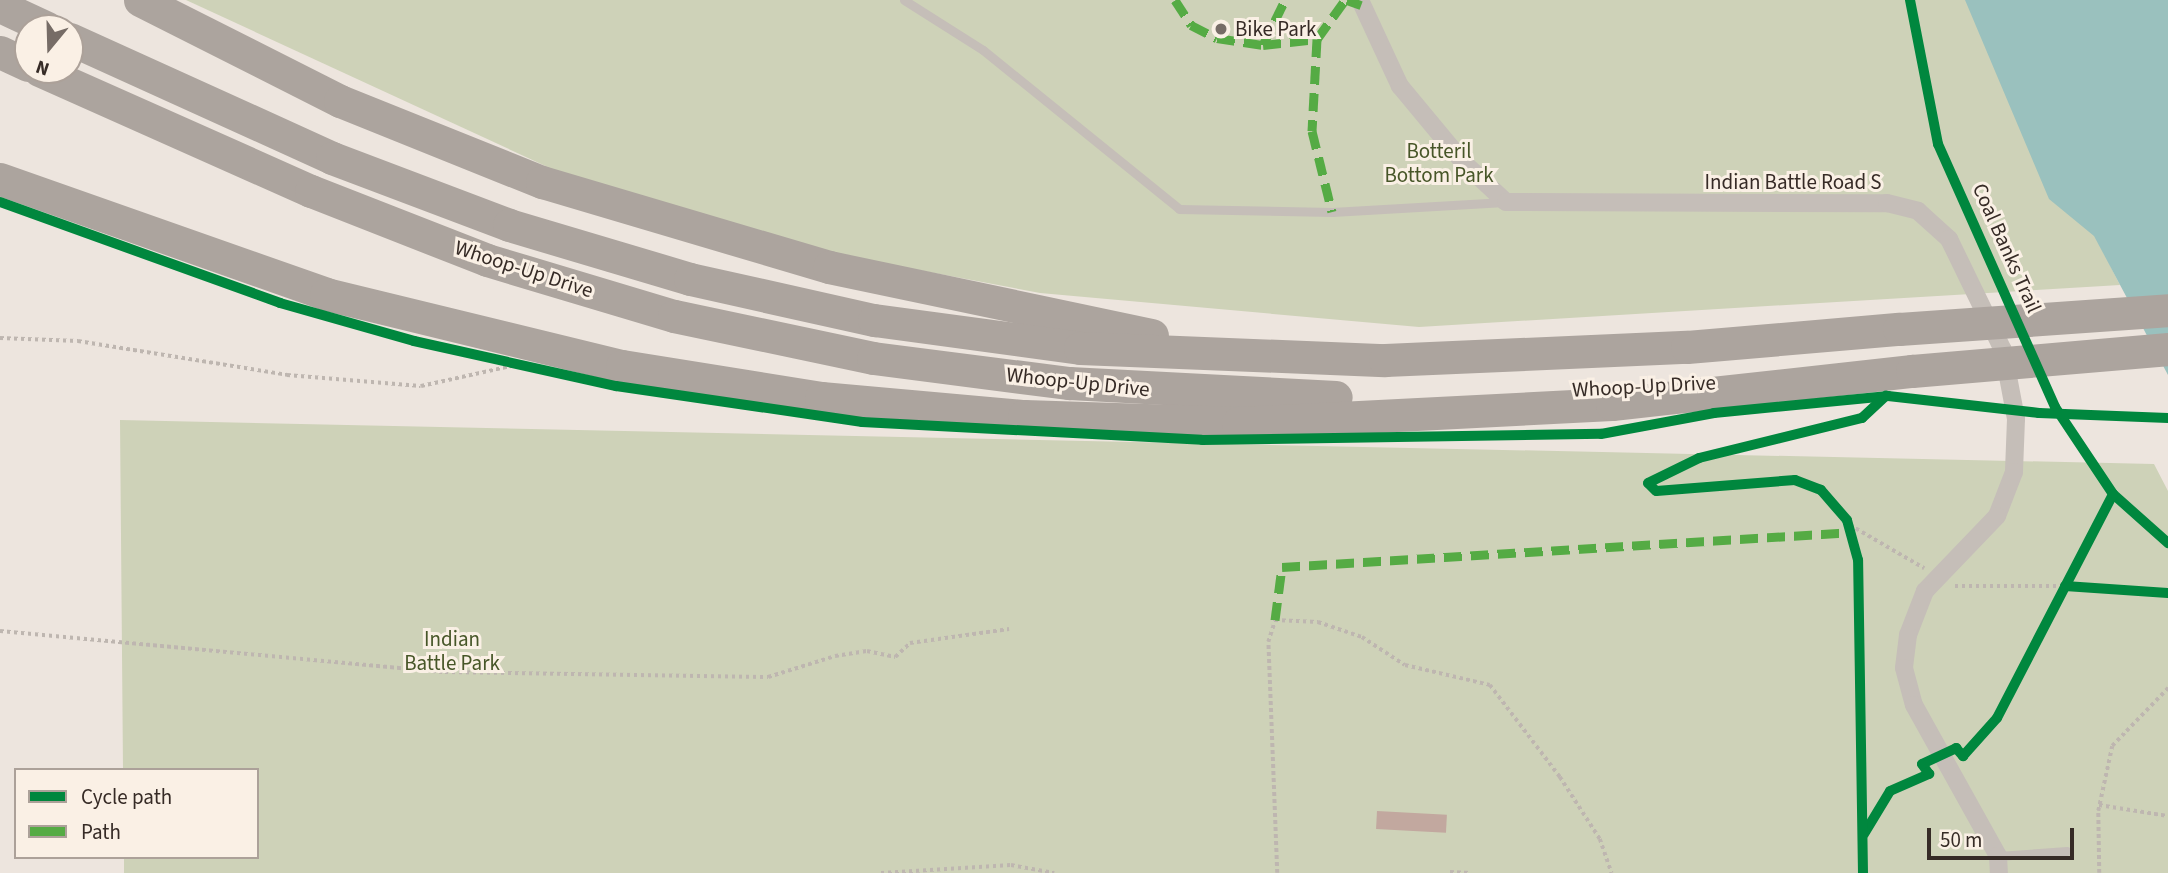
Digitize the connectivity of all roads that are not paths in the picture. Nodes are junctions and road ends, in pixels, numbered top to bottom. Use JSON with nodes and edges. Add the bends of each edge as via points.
{"nodes":[{"id":1,"x":140,"y":0,"type":"edge"},
{"id":2,"x":904,"y":0,"type":"edge"},
{"id":3,"x":1360,"y":0,"type":"edge"},
{"id":4,"x":0,"y":6,"type":"edge"},
{"id":5,"x":17,"y":14,"type":"edge"},
{"id":6,"x":84,"y":45,"type":"edge"},
{"id":7,"x":70,"y":84,"type":"edge"},
{"id":8,"x":0,"y":179,"type":"edge"},
{"id":9,"x":1506,"y":202,"type":"junction"},
{"id":10,"x":2168,"y":310,"type":"edge"},
{"id":11,"x":2168,"y":349,"type":"edge"},
{"id":12,"x":1268,"y":358,"type":"junction"},
{"id":13,"x":1912,"y":371,"type":"junction"},
{"id":14,"x":2067,"y":851,"type":"dead end"},
{"id":15,"x":1999,"y":865,"type":"edge"}],
"edges":[{"from":1,"to":12,"type":"highway","via":[[340,101],[638,214],[842,270]]},
{"from":2,"to":9,"type":"lane","via":[[983,50],[1179,209],[1332,212]]},
{"from":3,"to":9,"type":"street","via":[[1400,86],[1464,163]]},
{"from":4,"to":5,"type":"highway"},
{"from":6,"to":12,"type":"highway","name":"Whoop-Up Drive","via":[[344,163],[509,225],[690,279],[874,320],[1008,340]]},
{"from":7,"to":13,"type":"highway","name":"Whoop-Up Drive","via":[[310,191],[487,260],[674,316],[873,358],[1069,383],[1273,397]]},
{"from":8,"to":13,"type":"highway","via":[[327,294],[622,366],[821,398],[1063,418],[1238,423],[1612,404]]},
{"from":9,"to":15,"type":"street","name":"Indian Battle Road S","via":[[1887,203],[1918,211],[1949,239],[2003,350],[2016,419],[2014,472],[1997,516],[1925,591],[1908,635],[1904,668],[1939,756]]},
{"from":10,"to":12,"type":"highway","name":"Whoop-Up Drive","bridge":true,"via":[[1491,357]]},
{"from":11,"to":13,"type":"highway","name":"Whoop-Up Drive","bridge":true},
{"from":14,"to":15,"type":"lane"}]}
